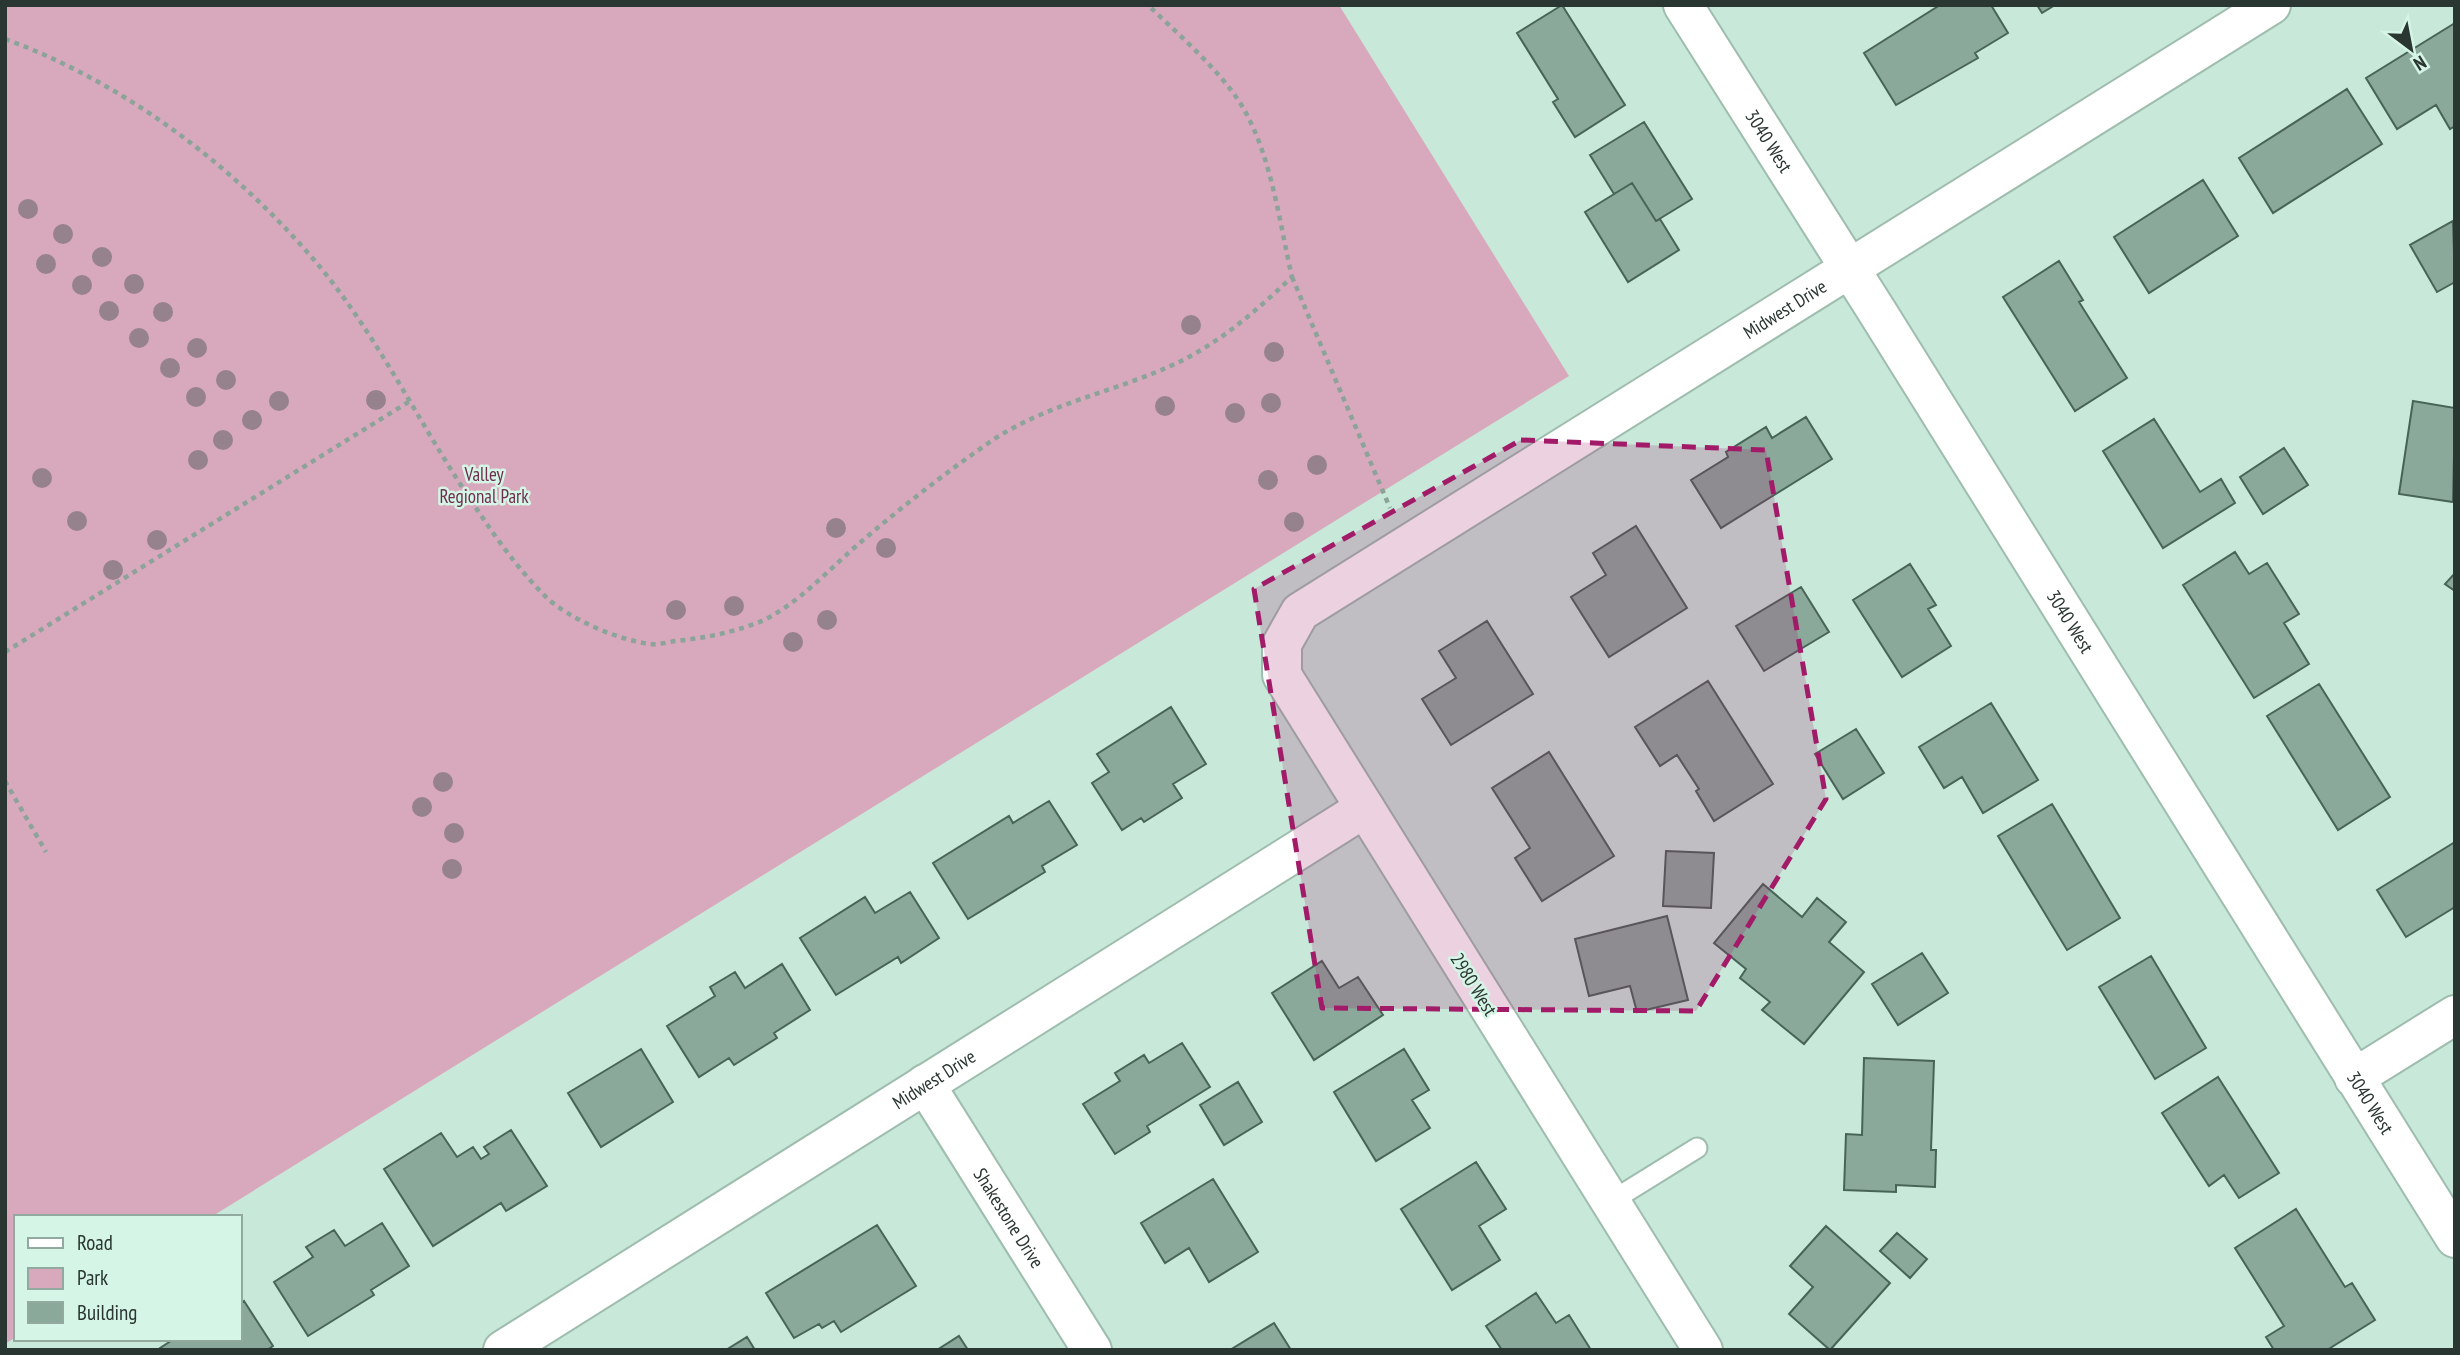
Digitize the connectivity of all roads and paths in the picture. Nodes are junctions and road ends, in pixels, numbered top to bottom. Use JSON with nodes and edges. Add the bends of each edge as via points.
{"nodes":[{"id":1,"x":1148,"y":5,"type":"edge"},
{"id":2,"x":1683,"y":5,"type":"edge"},
{"id":3,"x":2271,"y":5,"type":"edge"},
{"id":4,"x":5,"y":39,"type":"edge"},
{"id":5,"x":1850,"y":269,"type":"junction"},
{"id":6,"x":1292,"y":277,"type":"junction"},
{"id":7,"x":410,"y":401,"type":"junction"},
{"id":8,"x":1406,"y":545,"type":"junction"},
{"id":9,"x":1300,"y":612,"type":"joint"},
{"id":10,"x":5,"y":652,"type":"edge"},
{"id":11,"x":5,"y":781,"type":"edge"},
{"id":12,"x":1365,"y":808,"type":"junction"},
{"id":13,"x":46,"y":852,"type":"dead end"},
{"id":14,"x":2455,"y":1015,"type":"edge"},
{"id":15,"x":2354,"y":1078,"type":"junction"},
{"id":16,"x":925,"y":1084,"type":"junction"},
{"id":17,"x":1697,"y":1148,"type":"dead end"},
{"id":18,"x":1611,"y":1202,"type":"junction"},
{"id":19,"x":2455,"y":1238,"type":"edge"},
{"id":20,"x":502,"y":1350,"type":"edge"},
{"id":21,"x":1092,"y":1350,"type":"edge"},
{"id":22,"x":1703,"y":1350,"type":"edge"}],
"edges":[{"from":1,"to":6,"type":"path","via":[[1231,91],[1247,119],[1264,156]]},
{"from":2,"to":5,"type":"street","name":"3040 West"},
{"from":3,"to":5,"type":"street","name":"Midwest Drive"},
{"from":4,"to":7,"type":"path","via":[[131,102],[233,177],[320,268]]},
{"from":5,"to":8,"type":"street","name":"Midwest Drive"},
{"from":5,"to":15,"type":"street","name":"3040 West"},
{"from":6,"to":7,"type":"path","via":[[1240,325],[1181,361],[1070,402],[997,437],[932,483],[791,602],[763,621],[717,636],[653,644],[605,633],[549,600],[506,553]]},
{"from":6,"to":8,"type":"path"},
{"from":7,"to":10,"type":"path"},
{"from":8,"to":9,"type":"street","name":"Midwest Drive"},
{"from":9,"to":12,"type":"street","name":"2980 West","via":[[1282,644],[1282,675]]},
{"from":11,"to":13,"type":"path"},
{"from":12,"to":16,"type":"street","name":"Midwest Drive"},
{"from":12,"to":18,"type":"street","name":"2980 West"},
{"from":14,"to":15,"type":"street"},
{"from":15,"to":19,"type":"street","name":"3040 West"},
{"from":16,"to":20,"type":"street","name":"Midwest Drive"},
{"from":16,"to":21,"type":"street","name":"Shakestone Drive"},
{"from":17,"to":18,"type":"lane"},
{"from":18,"to":22,"type":"street","name":"2980 West"}]}
